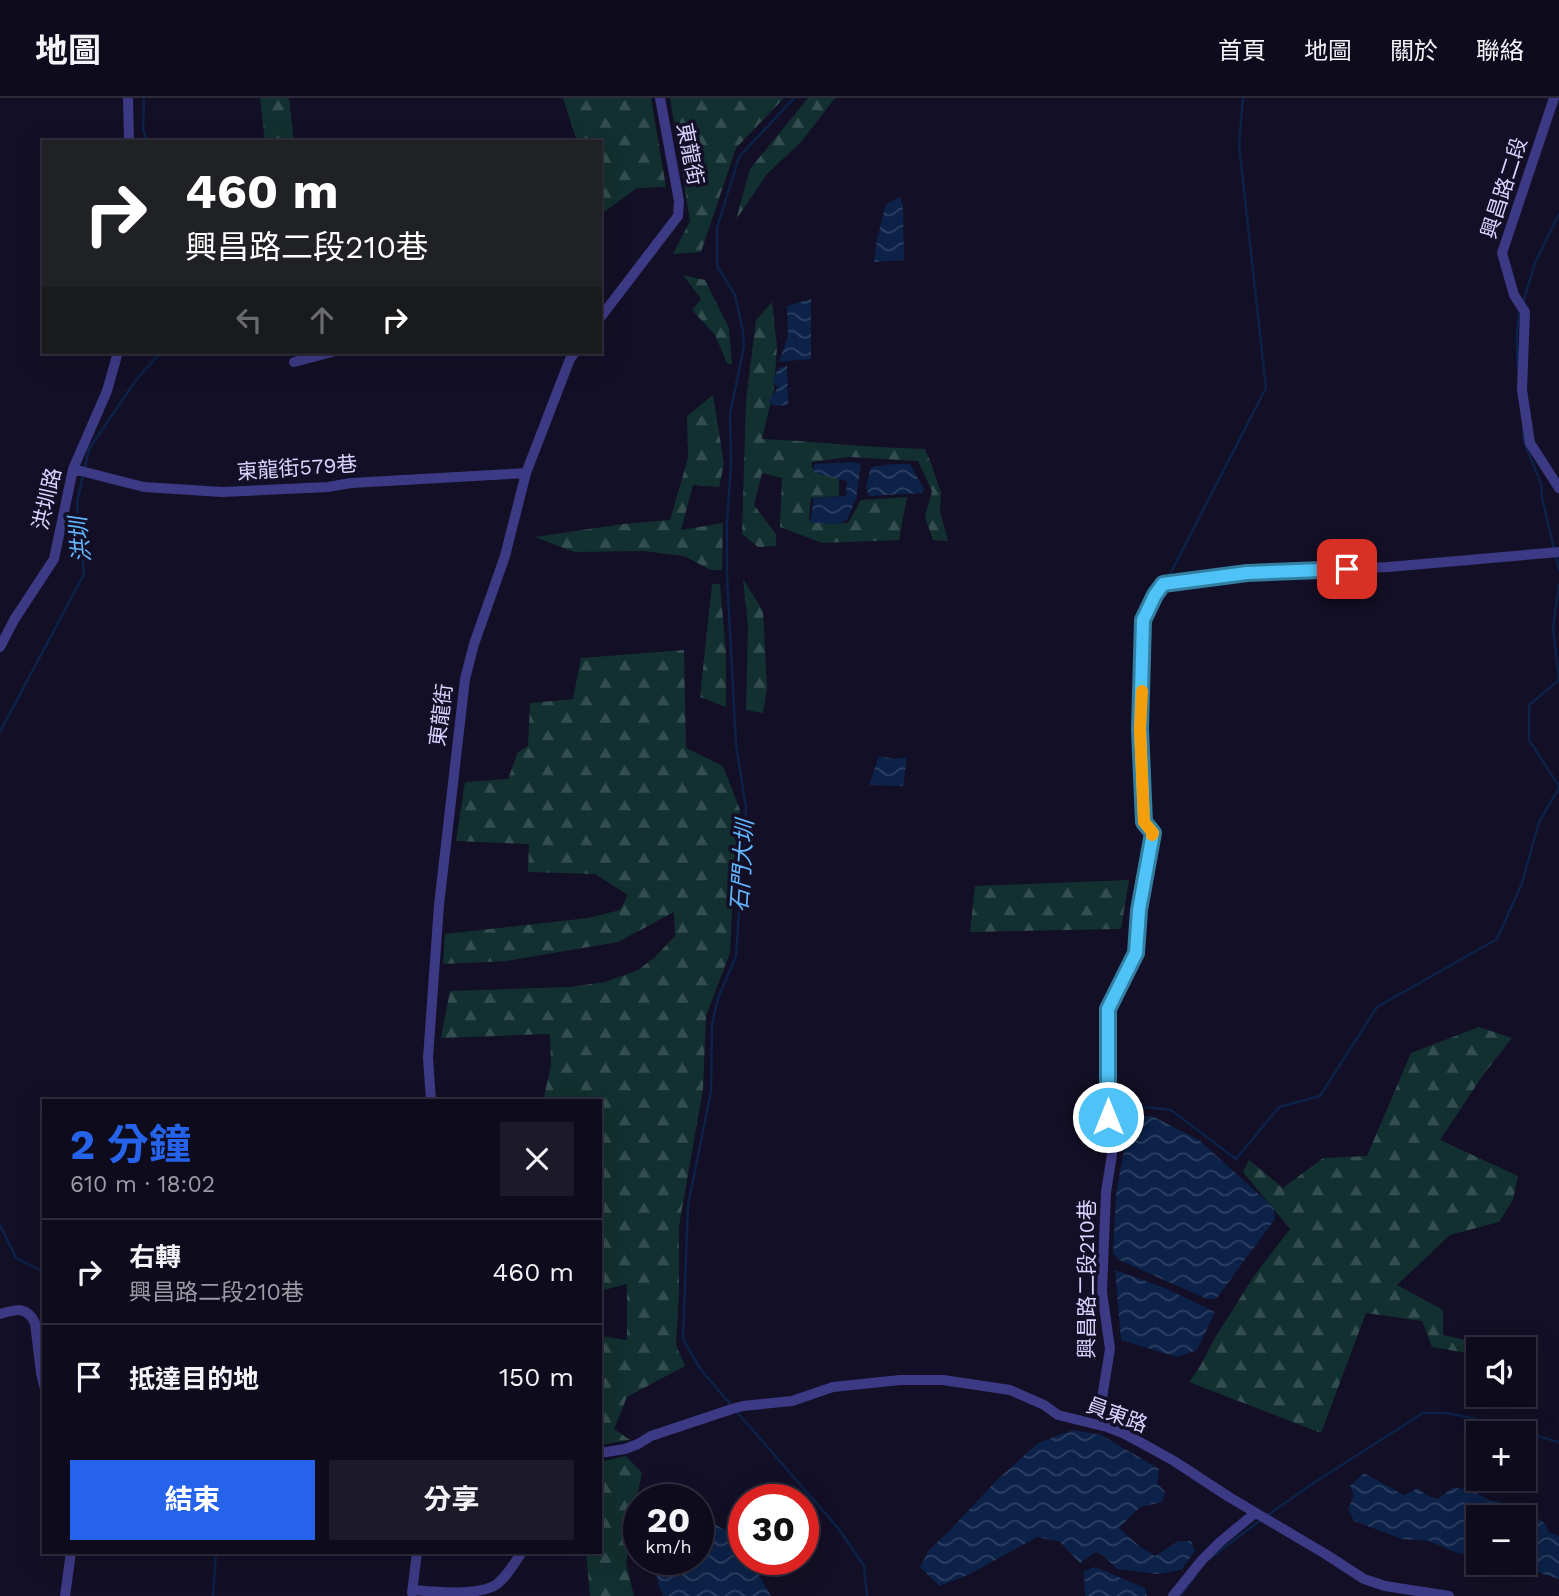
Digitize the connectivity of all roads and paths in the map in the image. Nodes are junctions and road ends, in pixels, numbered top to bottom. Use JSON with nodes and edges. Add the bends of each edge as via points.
{"nodes":[{"id":1,"x":128,"y":98,"type":"edge"},
{"id":2,"x":660,"y":98,"type":"edge"},
{"id":3,"x":1554,"y":98,"type":"edge"},
{"id":4,"x":129,"y":140,"type":"edge"},
{"id":5,"x":602,"y":315,"type":"edge"},
{"id":6,"x":117,"y":354,"type":"edge"},
{"id":7,"x":324,"y":354,"type":"edge"},
{"id":8,"x":569,"y":354,"type":"edge"},
{"id":9,"x":294,"y":362,"type":"dead end"},
{"id":10,"x":73,"y":469,"type":"junction"},
{"id":11,"x":526,"y":473,"type":"junction"},
{"id":12,"x":1559,"y":488,"type":"edge"},
{"id":13,"x":1556,"y":552,"type":"edge"},
{"id":14,"x":0,"y":647,"type":"edge"},
{"id":15,"x":431,"y":1099,"type":"edge"},
{"id":16,"x":0,"y":1314,"type":"edge"},
{"id":17,"x":42,"y":1377,"type":"edge"},
{"id":18,"x":1107,"y":1427,"type":"junction"},
{"id":19,"x":602,"y":1453,"type":"edge"},
{"id":20,"x":1255,"y":1513,"type":"junction"},
{"id":21,"x":71,"y":1554,"type":"edge"},
{"id":22,"x":417,"y":1554,"type":"edge"},
{"id":23,"x":520,"y":1554,"type":"edge"},
{"id":24,"x":412,"y":1593,"type":"edge"},
{"id":25,"x":65,"y":1596,"type":"edge"},
{"id":26,"x":1173,"y":1596,"type":"edge"},
{"id":27,"x":1448,"y":1596,"type":"edge"}],
"edges":[{"from":1,"to":4,"type":"street"},
{"from":2,"to":5,"type":"street","name":"東龍街","via":[[678,216]]},
{"from":3,"to":12,"type":"street","name":"興昌路二段","via":[[1502,253],[1514,295],[1525,312],[1522,390],[1530,443]]},
{"from":6,"to":10,"type":"street","name":"洪圳路","via":[[107,391]]},
{"from":7,"to":9,"type":"street"},
{"from":8,"to":11,"type":"street","name":"東龍街"},
{"from":10,"to":11,"type":"street","name":"東龍街579巷","via":[[144,487],[222,492]]},
{"from":10,"to":14,"type":"street","name":"洪圳路","via":[[54,559]]},
{"from":11,"to":15,"type":"street","name":"東龍街","via":[[505,556],[465,678],[439,905],[429,1058]]},
{"from":13,"to":18,"type":"street","name":"興昌路二段210巷","via":[[1388,567],[1247,573],[1166,583],[1155,595],[1143,620],[1140,729],[1144,822],[1153,833],[1136,953],[1108,1009],[1108,1117],[1117,1123],[1106,1192],[1102,1292],[1110,1349],[1100,1409]]},
{"from":16,"to":17,"type":"street","via":[[20,1310],[32,1315]]},
{"from":18,"to":19,"type":"street","name":"員東路","via":[[1058,1415],[1010,1390],[943,1380],[900,1380],[833,1387],[792,1401],[743,1406],[625,1449]]},
{"from":18,"to":20,"type":"street","name":"員東路","via":[[1174,1461]]},
{"from":20,"to":26,"type":"street","via":[[1202,1560]]},
{"from":20,"to":27,"type":"street","name":"員東路","via":[[1364,1579]]},
{"from":21,"to":25,"type":"street"},
{"from":22,"to":24,"type":"street"},
{"from":23,"to":24,"type":"street","via":[[487,1591]]}]}
